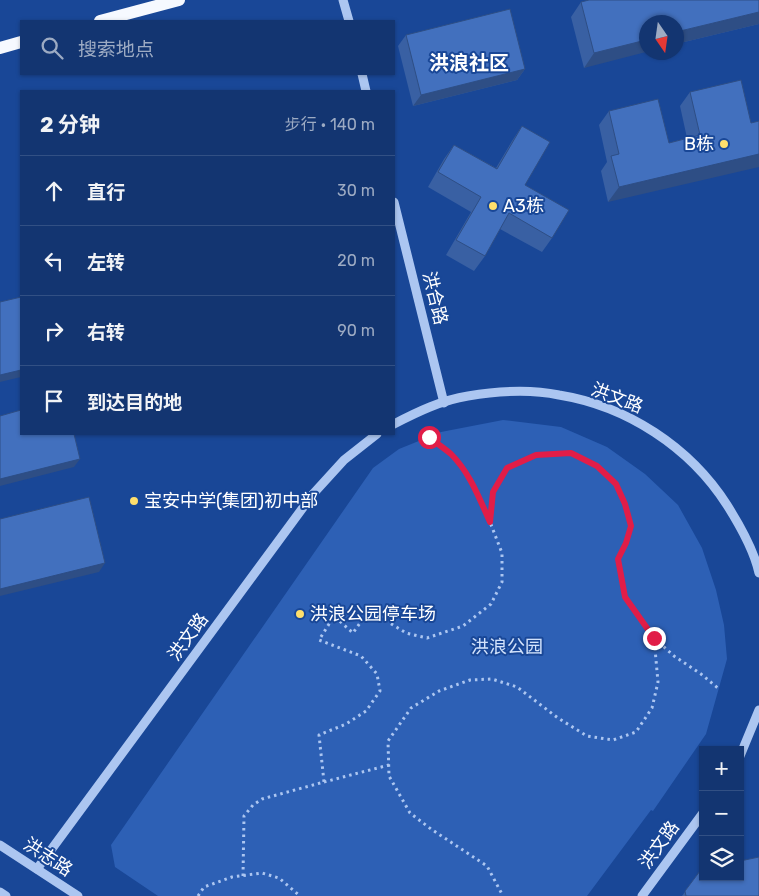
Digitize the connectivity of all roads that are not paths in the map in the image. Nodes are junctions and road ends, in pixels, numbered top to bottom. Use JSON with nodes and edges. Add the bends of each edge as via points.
{"nodes":[{"id":1,"x":179,"y":0,"type":"edge"},
{"id":2,"x":343,"y":0,"type":"edge"},
{"id":3,"x":104,"y":20,"type":"edge"},
{"id":4,"x":349,"y":20,"type":"edge"},
{"id":5,"x":20,"y":42,"type":"edge"},
{"id":6,"x":0,"y":48,"type":"edge"},
{"id":7,"x":362,"y":75,"type":"edge"},
{"id":8,"x":366,"y":90,"type":"edge"},
{"id":9,"x":395,"y":206,"type":"edge"},
{"id":10,"x":444,"y":403,"type":"junction"},
{"id":11,"x":395,"y":424,"type":"edge"},
{"id":12,"x":376,"y":435,"type":"edge"},
{"id":13,"x":759,"y":573,"type":"edge"},
{"id":14,"x":759,"y":710,"type":"edge"},
{"id":15,"x":744,"y":746,"type":"edge"},
{"id":16,"x":699,"y":818,"type":"edge"},
{"id":17,"x":0,"y":845,"type":"edge"},
{"id":18,"x":38,"y":869,"type":"junction"},
{"id":19,"x":0,"y":892,"type":"edge"},
{"id":20,"x":6,"y":896,"type":"edge"},
{"id":21,"x":78,"y":896,"type":"edge"},
{"id":22,"x":642,"y":896,"type":"edge"}],
"edges":[{"from":1,"to":3,"type":"main road"},
{"from":2,"to":4,"type":"street"},
{"from":5,"to":6,"type":"main road"},
{"from":7,"to":8,"type":"street"},
{"from":9,"to":10,"type":"street","name":"洪合路"},
{"from":10,"to":11,"type":"street","name":"洪文路"},
{"from":10,"to":13,"type":"street","name":"洪文路","via":[[466,396],[513,391],[559,394],[604,406],[646,426],[684,454],[715,487],[740,526]]},
{"from":12,"to":18,"type":"street","name":"洪文路","via":[[344,460],[313,494]]},
{"from":14,"to":15,"type":"street"},
{"from":16,"to":22,"type":"street","name":"洪文路"},
{"from":17,"to":18,"type":"street","name":"洪志路"},
{"from":18,"to":21,"type":"street","name":"洪志路"},
{"from":19,"to":20,"type":"street"}]}
